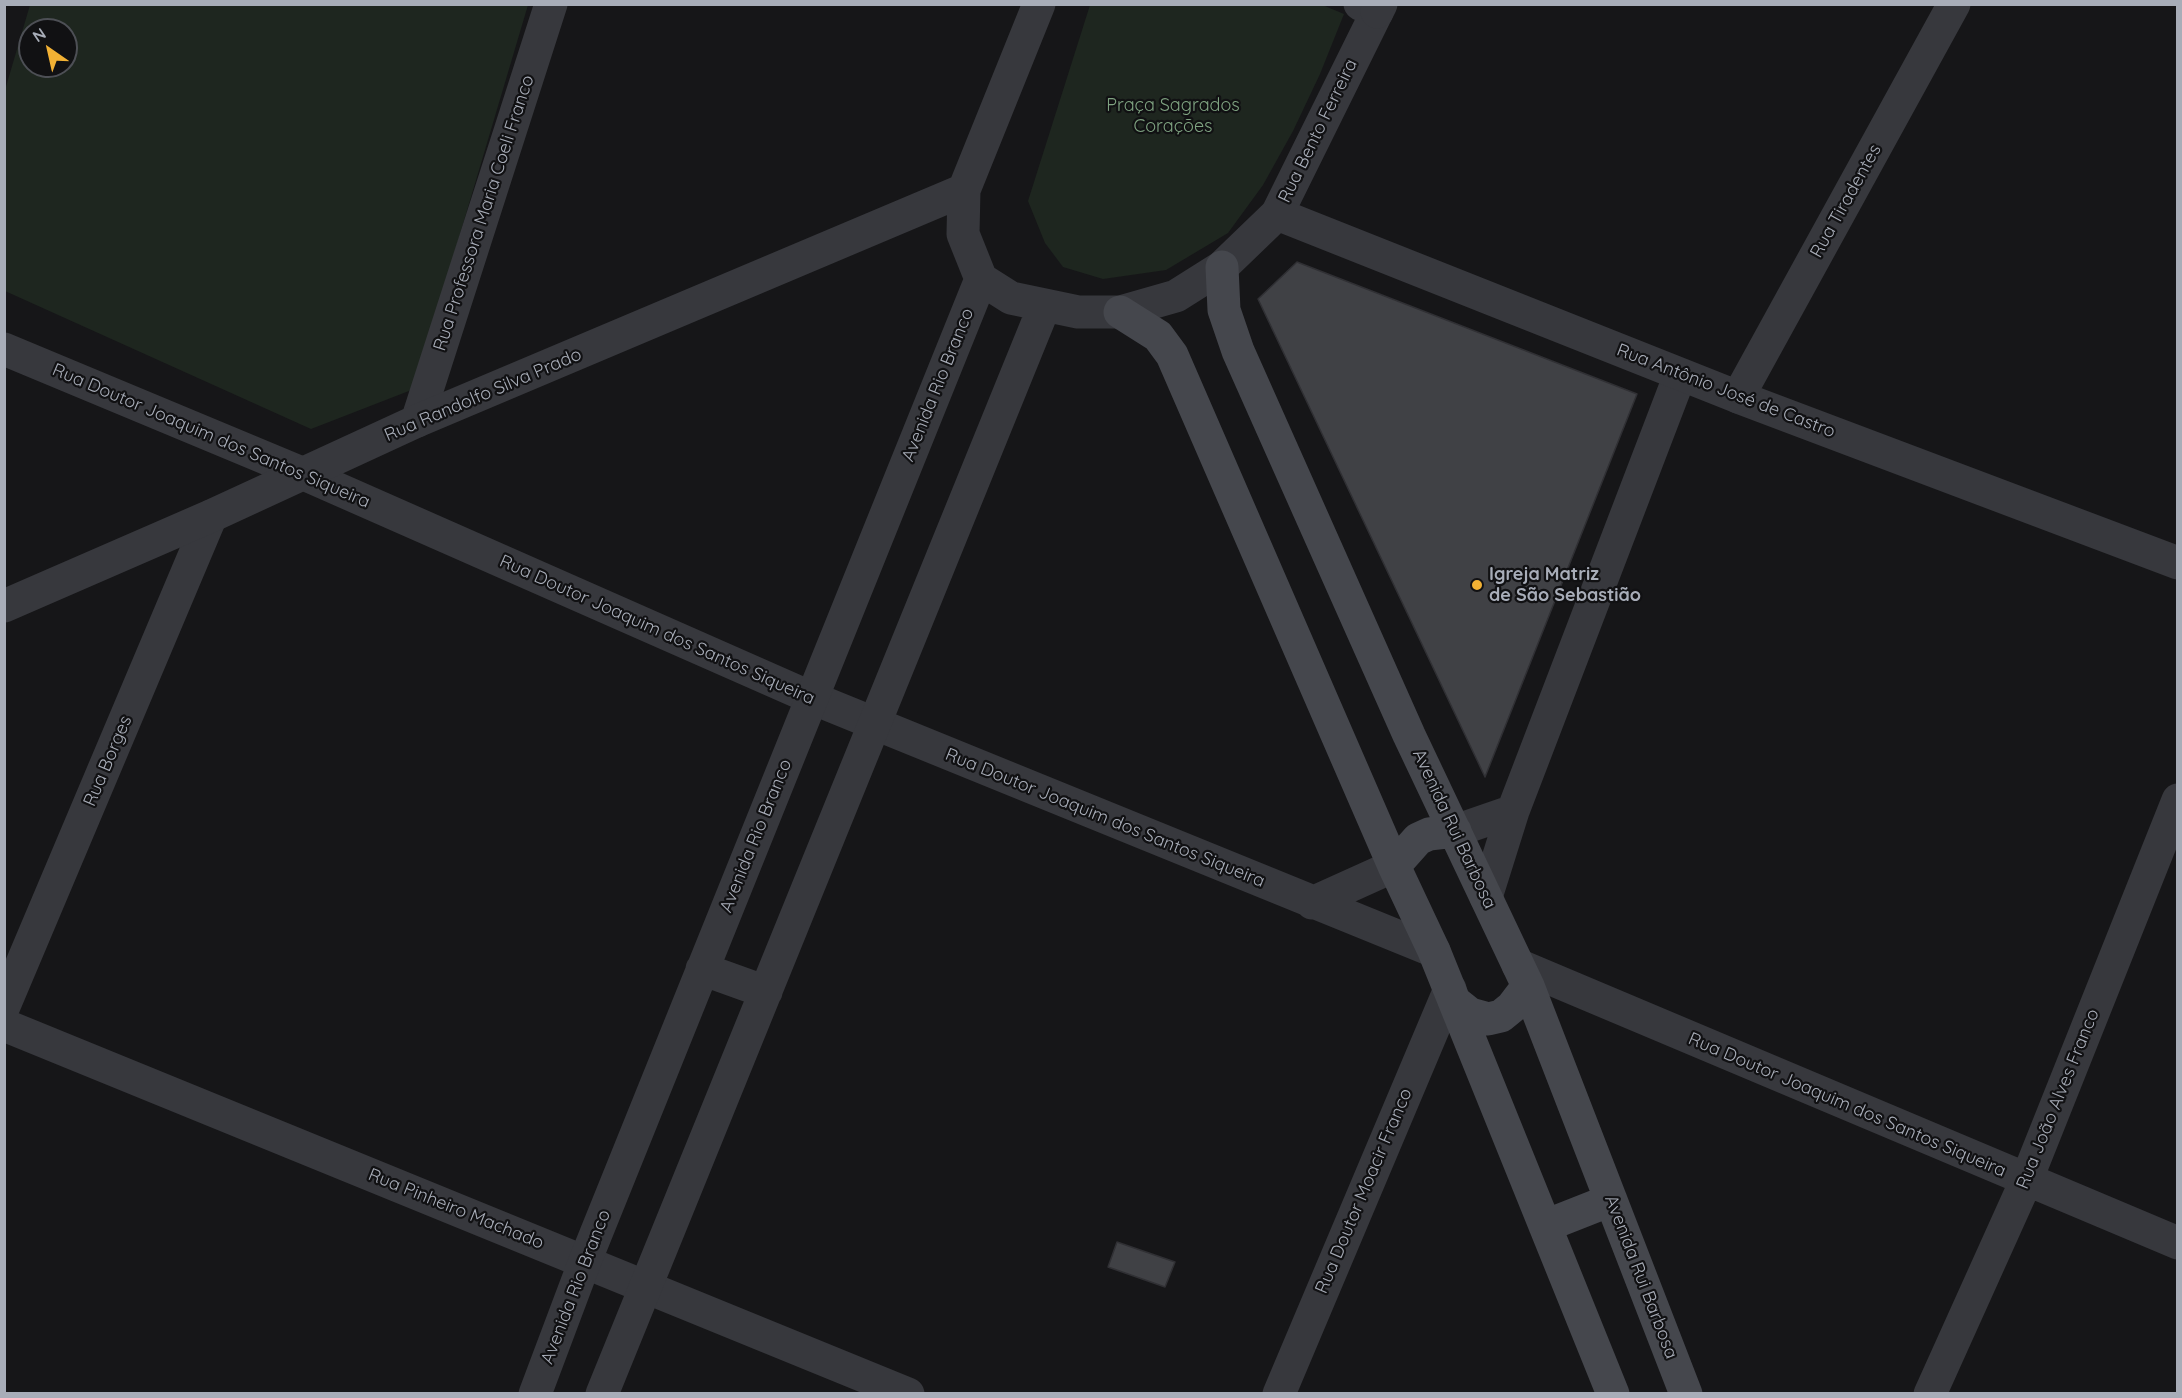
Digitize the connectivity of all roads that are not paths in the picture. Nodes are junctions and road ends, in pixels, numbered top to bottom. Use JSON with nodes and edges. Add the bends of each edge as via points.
{"nodes":[{"id":1,"x":551,"y":4,"type":"edge"},
{"id":2,"x":1039,"y":4,"type":"edge"},
{"id":3,"x":1954,"y":4,"type":"edge"},
{"id":4,"x":1373,"y":7,"type":"edge"},
{"id":5,"x":964,"y":190,"type":"junction"},
{"id":6,"x":1276,"y":214,"type":"junction"},
{"id":7,"x":1222,"y":267,"type":"junction"},
{"id":8,"x":981,"y":279,"type":"junction"},
{"id":9,"x":1044,"y":307,"type":"junction"},
{"id":10,"x":1120,"y":312,"type":"junction"},
{"id":11,"x":4,"y":349,"type":"edge"},
{"id":12,"x":1680,"y":375,"type":"junction"},
{"id":13,"x":1738,"y":397,"type":"junction"},
{"id":14,"x":417,"y":422,"type":"junction"},
{"id":15,"x":304,"y":474,"type":"junction"},
{"id":16,"x":211,"y":516,"type":"junction"},
{"id":17,"x":2178,"y":563,"type":"edge"},
{"id":18,"x":4,"y":606,"type":"edge"},
{"id":19,"x":812,"y":698,"type":"junction"},
{"id":20,"x":875,"y":724,"type":"junction"},
{"id":21,"x":2178,"y":800,"type":"edge"},
{"id":22,"x":1513,"y":811,"type":"junction"},
{"id":23,"x":1455,"y":831,"type":"junction"},
{"id":24,"x":1394,"y":866,"type":"junction"},
{"id":25,"x":1486,"y":897,"type":"junction"},
{"id":26,"x":1312,"y":903,"type":"junction"},
{"id":27,"x":1434,"y":951,"type":"junction"},
{"id":28,"x":702,"y":969,"type":"junction"},
{"id":29,"x":1523,"y":975,"type":"junction"},
{"id":30,"x":766,"y":992,"type":"junction"},
{"id":31,"x":1452,"y":996,"type":"junction"},
{"id":32,"x":4,"y":1006,"type":"edge"},
{"id":33,"x":4,"y":1025,"type":"edge"},
{"id":34,"x":2026,"y":1181,"type":"junction"},
{"id":35,"x":1611,"y":1200,"type":"junction"},
{"id":36,"x":1545,"y":1226,"type":"junction"},
{"id":37,"x":2178,"y":1243,"type":"edge"},
{"id":38,"x":585,"y":1261,"type":"junction"},
{"id":39,"x":646,"y":1287,"type":"junction"},
{"id":40,"x":1676,"y":1391,"type":"edge"},
{"id":41,"x":535,"y":1394,"type":"edge"},
{"id":42,"x":602,"y":1394,"type":"edge"},
{"id":43,"x":908,"y":1394,"type":"edge"},
{"id":44,"x":1279,"y":1394,"type":"edge"},
{"id":45,"x":1612,"y":1394,"type":"edge"},
{"id":46,"x":1930,"y":1394,"type":"edge"}],
"edges":[{"from":1,"to":14,"type":"street","name":"Rua Professora Maria Coeli Franco"},
{"from":2,"to":5,"type":"street"},
{"from":3,"to":13,"type":"street","name":"Rua Tiradentes"},
{"from":4,"to":6,"type":"street","name":"Rua Bento Ferreira"},
{"from":5,"to":8,"type":"street","via":[[963,234]]},
{"from":5,"to":14,"type":"street","name":"Rua Randolfo Silva Prado"},
{"from":6,"to":7,"type":"street","name":"Rua Bento Ferreira"},
{"from":6,"to":12,"type":"street","name":"Rua Antônio José de Castro"},
{"from":7,"to":10,"type":"street","name":"Rua Bento Ferreira","via":[[1176,296]]},
{"from":7,"to":23,"type":"main road","name":"Avenida Rui Barbosa","via":[[1224,310],[1238,351]]},
{"from":8,"to":9,"type":"street","name":"Rua Bento Ferreira","via":[[1011,298]]},
{"from":8,"to":19,"type":"street","name":"Avenida Rio Branco"},
{"from":9,"to":10,"type":"street","name":"Rua Bento Ferreira"},
{"from":9,"to":20,"type":"street"},
{"from":10,"to":24,"type":"main road","via":[[1145,326],[1172,355]]},
{"from":11,"to":15,"type":"street","name":"Rua Doutor Joaquim dos Santos Siqueira"},
{"from":12,"to":13,"type":"street","name":"Rua Antônio José de Castro"},
{"from":12,"to":22,"type":"street"},
{"from":13,"to":17,"type":"street","name":"Rua Antônio José de Castro"},
{"from":14,"to":15,"type":"street","name":"Rua Randolfo Silva Prado"},
{"from":15,"to":16,"type":"street","name":"Rua Randolfo Silva Prado"},
{"from":15,"to":19,"type":"street","name":"Rua Doutor Joaquim dos Santos Siqueira"},
{"from":16,"to":18,"type":"street","name":"Rua Randolfo Silva Prado"},
{"from":16,"to":32,"type":"street","name":"Rua Borges"},
{"from":19,"to":20,"type":"street","name":"Rua Doutor Joaquim dos Santos Siqueira"},
{"from":19,"to":28,"type":"street","name":"Avenida Rio Branco"},
{"from":20,"to":26,"type":"street","name":"Rua Doutor Joaquim dos Santos Siqueira"},
{"from":20,"to":30,"type":"street"},
{"from":21,"to":34,"type":"street","name":"Rua João Alves Franco"},
{"from":22,"to":23,"type":"street"},
{"from":22,"to":25,"type":"street"},
{"from":23,"to":24,"type":"main road","via":[[1418,839]]},
{"from":23,"to":25,"type":"main road","name":"Avenida Rui Barbosa"},
{"from":24,"to":26,"type":"street"},
{"from":24,"to":27,"type":"main road"},
{"from":25,"to":29,"type":"main road","name":"Avenida Rui Barbosa"},
{"from":26,"to":27,"type":"street","name":"Rua Doutor Joaquim dos Santos Siqueira"},
{"from":27,"to":31,"type":"main road"},
{"from":28,"to":30,"type":"street"},
{"from":28,"to":38,"type":"street","name":"Avenida Rio Branco"},
{"from":29,"to":31,"type":"main road","via":[[1512,1007],[1501,1016],[1488,1019],[1470,1014]]},
{"from":29,"to":34,"type":"street","name":"Rua Doutor Joaquim dos Santos Siqueira"},
{"from":29,"to":35,"type":"main road","name":"Avenida Rui Barbosa"},
{"from":30,"to":39,"type":"street"},
{"from":31,"to":36,"type":"main road"},
{"from":31,"to":44,"type":"street","name":"Rua Doutor Moacir Franco"},
{"from":33,"to":38,"type":"street","name":"Rua Pinheiro Machado"},
{"from":34,"to":37,"type":"street","name":"Rua Doutor Joaquim dos Santos Siqueira"},
{"from":34,"to":46,"type":"street","name":"Rua João Alves Franco"},
{"from":35,"to":36,"type":"main road"},
{"from":35,"to":40,"type":"main road","name":"Avenida Rui Barbosa"},
{"from":36,"to":45,"type":"main road"},
{"from":38,"to":39,"type":"street","name":"Rua Pinheiro Machado"},
{"from":38,"to":41,"type":"street","name":"Avenida Rio Branco"},
{"from":39,"to":42,"type":"street"},
{"from":39,"to":43,"type":"street","name":"Rua Pinheiro Machado"}]}
